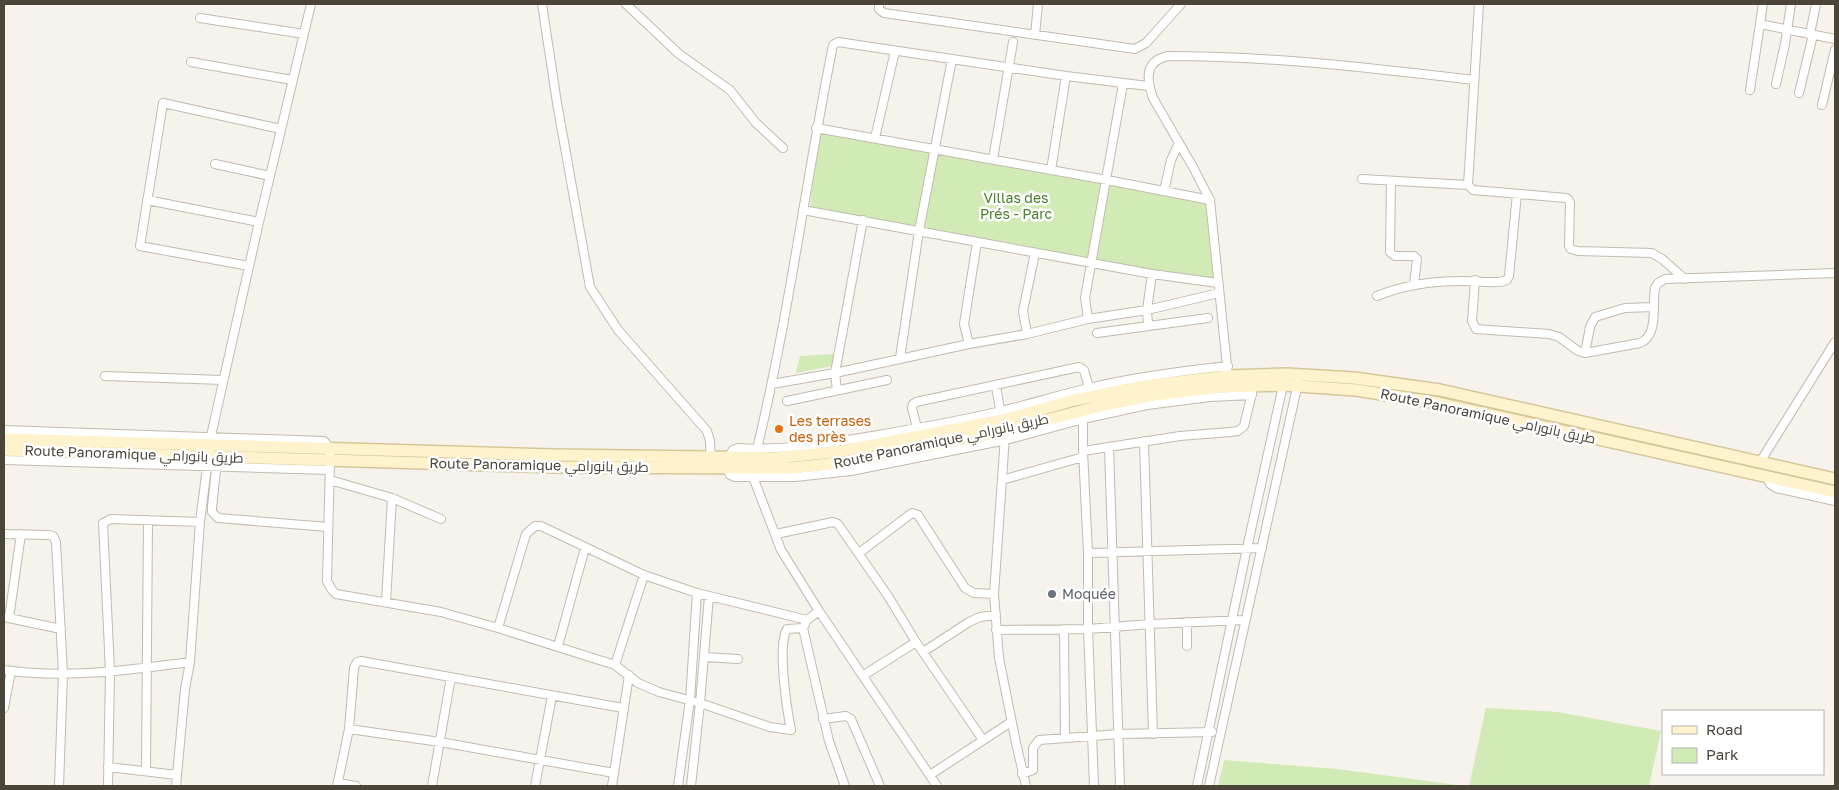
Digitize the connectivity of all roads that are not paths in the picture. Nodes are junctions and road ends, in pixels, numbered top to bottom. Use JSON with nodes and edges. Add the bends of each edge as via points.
{"nodes":[{"id":1,"x":312,"y":4,"type":"edge"},
{"id":2,"x":542,"y":4,"type":"edge"},
{"id":3,"x":626,"y":4,"type":"edge"},
{"id":4,"x":879,"y":4,"type":"edge"},
{"id":5,"x":1038,"y":4,"type":"edge"},
{"id":6,"x":1181,"y":4,"type":"edge"},
{"id":7,"x":1479,"y":4,"type":"edge"},
{"id":8,"x":1763,"y":4,"type":"edge"},
{"id":9,"x":1791,"y":4,"type":"edge"},
{"id":10,"x":1816,"y":4,"type":"edge"},
{"id":11,"x":200,"y":18,"type":"dead end"},
{"id":12,"x":1760,"y":24,"type":"junction"},
{"id":13,"x":1787,"y":30,"type":"junction"},
{"id":14,"x":304,"y":34,"type":"junction"},
{"id":15,"x":1035,"y":35,"type":"junction"},
{"id":16,"x":1811,"y":35,"type":"junction"},
{"id":17,"x":1835,"y":39,"type":"edge"},
{"id":18,"x":1013,"y":42,"type":"dead end"},
{"id":19,"x":1835,"y":50,"type":"edge"},
{"id":20,"x":895,"y":51,"type":"junction"},
{"id":21,"x":952,"y":59,"type":"junction"},
{"id":22,"x":192,"y":62,"type":"dead end"},
{"id":23,"x":1009,"y":67,"type":"junction"},
{"id":24,"x":1066,"y":76,"type":"junction"},
{"id":25,"x":292,"y":80,"type":"junction"},
{"id":26,"x":1474,"y":80,"type":"junction"},
{"id":27,"x":1123,"y":84,"type":"junction"},
{"id":28,"x":1776,"y":84,"type":"dead end"},
{"id":29,"x":1148,"y":86,"type":"junction"},
{"id":30,"x":1750,"y":90,"type":"dead end"},
{"id":31,"x":1800,"y":93,"type":"dead end"},
{"id":32,"x":1822,"y":105,"type":"dead end"},
{"id":33,"x":816,"y":128,"type":"junction"},
{"id":34,"x":281,"y":129,"type":"junction"},
{"id":35,"x":875,"y":138,"type":"junction"},
{"id":36,"x":1179,"y":143,"type":"junction"},
{"id":37,"x":783,"y":148,"type":"dead end"},
{"id":38,"x":934,"y":150,"type":"junction"},
{"id":39,"x":994,"y":159,"type":"junction"},
{"id":40,"x":215,"y":164,"type":"dead end"},
{"id":41,"x":1051,"y":170,"type":"junction"},
{"id":42,"x":270,"y":176,"type":"junction"},
{"id":43,"x":1107,"y":180,"type":"junction"},
{"id":44,"x":1362,"y":180,"type":"dead end"},
{"id":45,"x":1391,"y":181,"type":"junction"},
{"id":46,"x":1468,"y":185,"type":"junction"},
{"id":47,"x":1164,"y":191,"type":"junction"},
{"id":48,"x":1517,"y":194,"type":"junction"},
{"id":49,"x":147,"y":200,"type":"junction"},
{"id":50,"x":1210,"y":200,"type":"junction"},
{"id":51,"x":803,"y":210,"type":"junction"},
{"id":52,"x":863,"y":220,"type":"junction"},
{"id":53,"x":259,"y":222,"type":"junction"},
{"id":54,"x":919,"y":231,"type":"junction"},
{"id":55,"x":977,"y":242,"type":"junction"},
{"id":56,"x":1035,"y":252,"type":"junction"},
{"id":57,"x":1091,"y":263,"type":"junction"},
{"id":58,"x":249,"y":266,"type":"junction"},
{"id":59,"x":1835,"y":273,"type":"edge"},
{"id":60,"x":1152,"y":274,"type":"junction"},
{"id":61,"x":1685,"y":279,"type":"junction"},
{"id":62,"x":1475,"y":280,"type":"junction"},
{"id":63,"x":1207,"y":282,"type":"junction"},
{"id":64,"x":1218,"y":283,"type":"junction"},
{"id":65,"x":1414,"y":284,"type":"junction"},
{"id":66,"x":1219,"y":293,"type":"junction"},
{"id":67,"x":1208,"y":295,"type":"junction"},
{"id":68,"x":1377,"y":296,"type":"dead end"},
{"id":69,"x":1654,"y":307,"type":"junction"},
{"id":70,"x":1146,"y":310,"type":"junction"},
{"id":71,"x":1208,"y":318,"type":"dead end"},
{"id":72,"x":1088,"y":319,"type":"junction"},
{"id":73,"x":1148,"y":325,"type":"junction"},
{"id":74,"x":1097,"y":333,"type":"dead end"},
{"id":75,"x":1026,"y":334,"type":"junction"},
{"id":76,"x":1835,"y":342,"type":"edge"},
{"id":77,"x":969,"y":344,"type":"junction"},
{"id":78,"x":1585,"y":353,"type":"junction"},
{"id":79,"x":900,"y":358,"type":"junction"},
{"id":80,"x":1228,"y":371,"type":"junction"},
{"id":81,"x":836,"y":373,"type":"junction"},
{"id":82,"x":105,"y":376,"type":"dead end"},
{"id":83,"x":223,"y":380,"type":"junction"},
{"id":84,"x":887,"y":380,"type":"dead end"},
{"id":85,"x":1284,"y":380,"type":"junction"},
{"id":86,"x":1299,"y":380,"type":"junction"},
{"id":87,"x":772,"y":384,"type":"junction"},
{"id":88,"x":996,"y":386,"type":"junction"},
{"id":89,"x":1089,"y":388,"type":"junction"},
{"id":90,"x":837,"y":390,"type":"junction"},
{"id":91,"x":1253,"y":390,"type":"junction"},
{"id":92,"x":787,"y":401,"type":"dead end"},
{"id":93,"x":1083,"y":419,"type":"junction"},
{"id":94,"x":1003,"y":426,"type":"junction"},
{"id":95,"x":916,"y":428,"type":"junction"},
{"id":96,"x":4,"y":430,"type":"edge"},
{"id":97,"x":4,"y":439,"type":"edge"},
{"id":98,"x":1144,"y":441,"type":"junction"},
{"id":99,"x":1109,"y":447,"type":"junction"},
{"id":100,"x":757,"y":449,"type":"junction"},
{"id":101,"x":4,"y":450,"type":"edge"},
{"id":102,"x":213,"y":451,"type":"junction"},
{"id":103,"x":1083,"y":454,"type":"junction"},
{"id":104,"x":4,"y":460,"type":"edge"},
{"id":105,"x":330,"y":460,"type":"junction"},
{"id":106,"x":710,"y":462,"type":"junction"},
{"id":107,"x":728,"y":462,"type":"junction"},
{"id":108,"x":1760,"y":462,"type":"junction"},
{"id":109,"x":753,"y":477,"type":"junction"},
{"id":110,"x":1767,"y":477,"type":"junction"},
{"id":111,"x":1835,"y":479,"type":"edge"},
{"id":112,"x":330,"y":480,"type":"junction"},
{"id":113,"x":1002,"y":480,"type":"junction"},
{"id":114,"x":1835,"y":492,"type":"edge"},
{"id":115,"x":392,"y":498,"type":"junction"},
{"id":116,"x":1835,"y":501,"type":"edge"},
{"id":117,"x":441,"y":519,"type":"dead end"},
{"id":118,"x":148,"y":520,"type":"junction"},
{"id":119,"x":200,"y":522,"type":"junction"},
{"id":120,"x":328,"y":527,"type":"junction"},
{"id":121,"x":4,"y":534,"type":"edge"},
{"id":122,"x":21,"y":534,"type":"junction"},
{"id":123,"x":776,"y":534,"type":"junction"},
{"id":124,"x":585,"y":548,"type":"junction"},
{"id":125,"x":1247,"y":548,"type":"junction"},
{"id":126,"x":1262,"y":548,"type":"junction"},
{"id":127,"x":1148,"y":551,"type":"junction"},
{"id":128,"x":1112,"y":552,"type":"junction"},
{"id":129,"x":859,"y":553,"type":"junction"},
{"id":130,"x":1088,"y":553,"type":"junction"},
{"id":131,"x":644,"y":575,"type":"junction"},
{"id":132,"x":697,"y":593,"type":"junction"},
{"id":133,"x":994,"y":594,"type":"junction"},
{"id":134,"x":709,"y":596,"type":"junction"},
{"id":135,"x":386,"y":602,"type":"junction"},
{"id":136,"x":819,"y":611,"type":"junction"},
{"id":137,"x":996,"y":615,"type":"junction"},
{"id":138,"x":7,"y":617,"type":"edge"},
{"id":139,"x":1245,"y":620,"type":"junction"},
{"id":140,"x":1231,"y":621,"type":"junction"},
{"id":141,"x":1187,"y":622,"type":"junction"},
{"id":142,"x":805,"y":624,"type":"junction"},
{"id":143,"x":1150,"y":624,"type":"junction"},
{"id":144,"x":1115,"y":626,"type":"junction"},
{"id":145,"x":61,"y":628,"type":"junction"},
{"id":146,"x":498,"y":628,"type":"junction"},
{"id":147,"x":1064,"y":629,"type":"junction"},
{"id":148,"x":1088,"y":629,"type":"junction"},
{"id":149,"x":996,"y":630,"type":"junction"},
{"id":150,"x":916,"y":642,"type":"junction"},
{"id":151,"x":558,"y":646,"type":"junction"},
{"id":152,"x":1187,"y":646,"type":"dead end"},
{"id":153,"x":923,"y":652,"type":"junction"},
{"id":154,"x":704,"y":657,"type":"junction"},
{"id":155,"x":738,"y":659,"type":"dead end"},
{"id":156,"x":190,"y":662,"type":"junction"},
{"id":157,"x":615,"y":665,"type":"junction"},
{"id":158,"x":147,"y":668,"type":"junction"},
{"id":159,"x":7,"y":671,"type":"edge"},
{"id":160,"x":110,"y":671,"type":"junction"},
{"id":161,"x":63,"y":674,"type":"junction"},
{"id":162,"x":629,"y":675,"type":"junction"},
{"id":163,"x":864,"y":675,"type":"junction"},
{"id":164,"x":451,"y":678,"type":"junction"},
{"id":165,"x":552,"y":696,"type":"junction"},
{"id":166,"x":690,"y":700,"type":"junction"},
{"id":167,"x":700,"y":703,"type":"junction"},
{"id":168,"x":4,"y":708,"type":"edge"},
{"id":169,"x":623,"y":708,"type":"junction"},
{"id":170,"x":823,"y":719,"type":"junction"},
{"id":171,"x":1011,"y":722,"type":"junction"},
{"id":172,"x":349,"y":729,"type":"junction"},
{"id":173,"x":1222,"y":731,"type":"junction"},
{"id":174,"x":1210,"y":732,"type":"junction"},
{"id":175,"x":1119,"y":734,"type":"junction"},
{"id":176,"x":1153,"y":734,"type":"junction"},
{"id":177,"x":1093,"y":736,"type":"junction"},
{"id":178,"x":1066,"y":738,"type":"junction"},
{"id":179,"x":983,"y":740,"type":"junction"},
{"id":180,"x":440,"y":742,"type":"junction"},
{"id":181,"x":540,"y":760,"type":"junction"},
{"id":182,"x":108,"y":767,"type":"junction"},
{"id":183,"x":146,"y":771,"type":"junction"},
{"id":184,"x":614,"y":773,"type":"junction"},
{"id":185,"x":177,"y":774,"type":"junction"},
{"id":186,"x":1022,"y":774,"type":"junction"},
{"id":187,"x":930,"y":775,"type":"junction"},
{"id":188,"x":337,"y":784,"type":"edge"},
{"id":189,"x":59,"y":786,"type":"edge"},
{"id":190,"x":108,"y":786,"type":"edge"},
{"id":191,"x":176,"y":786,"type":"edge"},
{"id":192,"x":356,"y":786,"type":"edge"},
{"id":193,"x":432,"y":786,"type":"edge"},
{"id":194,"x":535,"y":786,"type":"edge"},
{"id":195,"x":612,"y":786,"type":"edge"},
{"id":196,"x":678,"y":786,"type":"edge"},
{"id":197,"x":691,"y":786,"type":"edge"},
{"id":198,"x":845,"y":786,"type":"edge"},
{"id":199,"x":880,"y":786,"type":"edge"},
{"id":200,"x":937,"y":786,"type":"edge"},
{"id":201,"x":1026,"y":786,"type":"edge"},
{"id":202,"x":1094,"y":786,"type":"edge"},
{"id":203,"x":1120,"y":786,"type":"edge"},
{"id":204,"x":1197,"y":786,"type":"edge"},
{"id":205,"x":1209,"y":786,"type":"edge"}],
"edges":[{"from":1,"to":14,"type":"street"},
{"from":2,"to":106,"type":"street","via":[[590,287],[618,330],[706,431],[710,441]]},
{"from":3,"to":37,"type":"street","via":[[679,54],[730,90],[756,123]]},
{"from":4,"to":15,"type":"street","via":[[884,13]]},
{"from":5,"to":15,"type":"street"},
{"from":6,"to":15,"type":"street","via":[[1138,49]]},
{"from":7,"to":26,"type":"street"},
{"from":8,"to":12,"type":"street"},
{"from":9,"to":13,"type":"street"},
{"from":10,"to":16,"type":"street"},
{"from":11,"to":14,"type":"street"},
{"from":12,"to":13,"type":"street"},
{"from":12,"to":30,"type":"street"},
{"from":13,"to":16,"type":"street"},
{"from":13,"to":28,"type":"street"},
{"from":14,"to":25,"type":"street"},
{"from":16,"to":17,"type":"street"},
{"from":16,"to":31,"type":"street"},
{"from":18,"to":23,"type":"street"},
{"from":19,"to":32,"type":"street"},
{"from":20,"to":21,"type":"street"},
{"from":20,"to":33,"type":"street","via":[[838,42],[833,45]]},
{"from":20,"to":35,"type":"street"},
{"from":21,"to":23,"type":"street"},
{"from":21,"to":38,"type":"street"},
{"from":22,"to":25,"type":"street"},
{"from":23,"to":24,"type":"street"},
{"from":23,"to":39,"type":"street"},
{"from":24,"to":27,"type":"street"},
{"from":24,"to":41,"type":"street"},
{"from":25,"to":34,"type":"street"},
{"from":26,"to":29,"type":"street","via":[[1262,58],[1168,56],[1152,65]]},
{"from":26,"to":46,"type":"street"},
{"from":27,"to":29,"type":"street"},
{"from":27,"to":43,"type":"street"},
{"from":29,"to":36,"type":"street"},
{"from":33,"to":35,"type":"street"},
{"from":33,"to":51,"type":"street"},
{"from":34,"to":42,"type":"street"},
{"from":34,"to":49,"type":"street","via":[[163,103]]},
{"from":35,"to":38,"type":"street"},
{"from":36,"to":47,"type":"street","via":[[1171,160]]},
{"from":36,"to":50,"type":"street"},
{"from":38,"to":39,"type":"street"},
{"from":38,"to":54,"type":"street"},
{"from":39,"to":41,"type":"street"},
{"from":40,"to":42,"type":"street"},
{"from":41,"to":43,"type":"street"},
{"from":42,"to":53,"type":"street"},
{"from":43,"to":47,"type":"street"},
{"from":43,"to":57,"type":"street"},
{"from":44,"to":45,"type":"street"},
{"from":45,"to":46,"type":"street"},
{"from":45,"to":65,"type":"street","via":[[1390,252],[1395,256],[1416,258]]},
{"from":46,"to":48,"type":"street","via":[[1473,190]]},
{"from":47,"to":50,"type":"street"},
{"from":48,"to":61,"type":"street","via":[[1568,199],[1569,246],[1574,251],[1652,253]]},
{"from":48,"to":62,"type":"street","via":[[1508,278],[1504,282]]},
{"from":49,"to":53,"type":"street"},
{"from":49,"to":58,"type":"street","via":[[140,246]]},
{"from":50,"to":64,"type":"street"},
{"from":51,"to":52,"type":"street"},
{"from":51,"to":87,"type":"street"},
{"from":52,"to":54,"type":"street"},
{"from":52,"to":81,"type":"street"},
{"from":53,"to":58,"type":"street"},
{"from":54,"to":55,"type":"street"},
{"from":54,"to":79,"type":"street"},
{"from":55,"to":56,"type":"street"},
{"from":55,"to":77,"type":"street","via":[[964,324]]},
{"from":56,"to":57,"type":"street"},
{"from":56,"to":75,"type":"street","via":[[1023,311]]},
{"from":57,"to":60,"type":"street"},
{"from":57,"to":72,"type":"street","via":[[1085,298]]},
{"from":58,"to":83,"type":"street"},
{"from":59,"to":61,"type":"street"},
{"from":60,"to":63,"type":"street"},
{"from":60,"to":70,"type":"street"},
{"from":61,"to":69,"type":"street","via":[[1660,281],[1655,288]]},
{"from":62,"to":65,"type":"street"},
{"from":62,"to":78,"type":"street","via":[[1472,321],[1476,329],[1549,334]]},
{"from":63,"to":64,"type":"street"},
{"from":63,"to":67,"type":"street"},
{"from":64,"to":66,"type":"street"},
{"from":65,"to":68,"type":"street"},
{"from":66,"to":67,"type":"street"},
{"from":66,"to":80,"type":"street"},
{"from":67,"to":70,"type":"street"},
{"from":69,"to":78,"type":"street","via":[[1652,331],[1643,342]]},
{"from":69,"to":78,"type":"street","via":[[1625,308],[1595,317]]},
{"from":70,"to":72,"type":"street"},
{"from":70,"to":73,"type":"street"},
{"from":71,"to":73,"type":"street"},
{"from":72,"to":75,"type":"street"},
{"from":73,"to":74,"type":"street"},
{"from":75,"to":77,"type":"street"},
{"from":76,"to":108,"type":"street"},
{"from":77,"to":79,"type":"street"},
{"from":79,"to":81,"type":"street"},
{"from":80,"to":85,"type":"street","name":"Route Panoramique طريق بانورامي"},
{"from":80,"to":89,"type":"street","via":[[1175,372]]},
{"from":80,"to":94,"type":"street","name":"Route Panoramique طريق بانورامي","via":[[1075,400]]},
{"from":81,"to":87,"type":"street"},
{"from":81,"to":90,"type":"street"},
{"from":82,"to":83,"type":"street"},
{"from":83,"to":102,"type":"street"},
{"from":84,"to":90,"type":"street"},
{"from":85,"to":86,"type":"street","name":"Route Panoramique طريق بانورامي"},
{"from":85,"to":91,"type":"street","name":"Route Panoramique طريق بانورامي"},
{"from":85,"to":125,"type":"street"},
{"from":86,"to":108,"type":"street","name":"Route Panoramique طريق بانورامي","via":[[1382,381],[1440,390]]},
{"from":86,"to":110,"type":"street","name":"Route Panoramique طريق بانورامي","via":[[1438,403]]},
{"from":86,"to":126,"type":"street"},
{"from":87,"to":100,"type":"street"},
{"from":88,"to":89,"type":"street","via":[[1079,368],[1084,370]]},
{"from":88,"to":94,"type":"street"},
{"from":88,"to":95,"type":"street","via":[[914,403]]},
{"from":89,"to":94,"type":"street"},
{"from":90,"to":92,"type":"street"},
{"from":91,"to":93,"type":"street"},
{"from":91,"to":94,"type":"street","name":"Route Panoramique طريق بانورامي","via":[[1201,389]]},
{"from":91,"to":98,"type":"street","via":[[1246,421],[1238,431]]},
{"from":93,"to":94,"type":"street"},
{"from":93,"to":103,"type":"street"},
{"from":94,"to":95,"type":"street"},
{"from":94,"to":107,"type":"street","name":"Route Panoramique طريق بانورامي","via":[[820,454]]},
{"from":94,"to":109,"type":"street","via":[[832,474]]},
{"from":94,"to":113,"type":"street"},
{"from":95,"to":100,"type":"street","via":[[789,449]]},
{"from":96,"to":102,"type":"street"},
{"from":97,"to":102,"type":"street","name":"Route Panoramique طريق بانورامي"},
{"from":98,"to":99,"type":"street"},
{"from":98,"to":127,"type":"street"},
{"from":99,"to":103,"type":"street"},
{"from":99,"to":128,"type":"street"},
{"from":100,"to":107,"type":"street","via":[[736,448]]},
{"from":101,"to":102,"type":"street","name":"Route Panoramique طريق بانورامي"},
{"from":102,"to":104,"type":"street"},
{"from":102,"to":105,"type":"street","name":"Route Panoramique طريق بانورامي"},
{"from":102,"to":105,"type":"street"},
{"from":102,"to":119,"type":"street"},
{"from":102,"to":120,"type":"street","via":[[212,512],[218,518]]},
{"from":103,"to":113,"type":"street"},
{"from":103,"to":130,"type":"street"},
{"from":105,"to":106,"type":"street","name":"Route Panoramique طريق بانورامي","via":[[553,455]]},
{"from":105,"to":112,"type":"street"},
{"from":106,"to":107,"type":"street","name":"Route Panoramique طريق بانورامي"},
{"from":107,"to":109,"type":"street","via":[[733,477]]},
{"from":108,"to":111,"type":"street","name":"Route Panoramique طريق بانورامي"},
{"from":109,"to":123,"type":"street"},
{"from":110,"to":114,"type":"street","name":"Route Panoramique طريق بانورامي"},
{"from":110,"to":116,"type":"street","via":[[1776,488]]},
{"from":112,"to":115,"type":"street"},
{"from":112,"to":120,"type":"street"},
{"from":113,"to":133,"type":"street"},
{"from":115,"to":117,"type":"street"},
{"from":115,"to":135,"type":"street"},
{"from":118,"to":119,"type":"street"},
{"from":118,"to":158,"type":"street"},
{"from":118,"to":160,"type":"street","via":[[111,519],[104,521],[102,526]]},
{"from":119,"to":156,"type":"street"},
{"from":120,"to":135,"type":"street","via":[[327,581],[332,590],[341,596]]},
{"from":121,"to":122,"type":"street"},
{"from":122,"to":138,"type":"street"},
{"from":122,"to":145,"type":"street","via":[[54,538]]},
{"from":123,"to":129,"type":"street","via":[[836,523]]},
{"from":123,"to":136,"type":"street","via":[[781,550]]},
{"from":124,"to":131,"type":"street"},
{"from":124,"to":146,"type":"street","via":[[541,526],[530,529],[524,538]]},
{"from":124,"to":151,"type":"street"},
{"from":125,"to":126,"type":"street"},
{"from":125,"to":127,"type":"street"},
{"from":125,"to":140,"type":"street"},
{"from":126,"to":139,"type":"street"},
{"from":127,"to":128,"type":"street"},
{"from":127,"to":143,"type":"street"},
{"from":128,"to":130,"type":"street"},
{"from":128,"to":144,"type":"street"},
{"from":129,"to":133,"type":"street","via":[[915,513],[965,588],[974,594]]},
{"from":129,"to":150,"type":"street"},
{"from":130,"to":148,"type":"street"},
{"from":131,"to":132,"type":"street"},
{"from":131,"to":157,"type":"street"},
{"from":132,"to":134,"type":"street"},
{"from":132,"to":166,"type":"street"},
{"from":133,"to":137,"type":"street"},
{"from":134,"to":142,"type":"street"},
{"from":134,"to":154,"type":"street"},
{"from":135,"to":146,"type":"street","via":[[442,612]]},
{"from":136,"to":142,"type":"street"},
{"from":136,"to":163,"type":"street"},
{"from":137,"to":149,"type":"street"},
{"from":137,"to":153,"type":"street","via":[[969,622]]},
{"from":138,"to":145,"type":"street"},
{"from":139,"to":140,"type":"street"},
{"from":139,"to":173,"type":"street"},
{"from":140,"to":141,"type":"street"},
{"from":140,"to":174,"type":"street"},
{"from":141,"to":143,"type":"street"},
{"from":141,"to":152,"type":"street"},
{"from":142,"to":167,"type":"street","via":[[788,629],[784,634],[784,681],[791,730],[770,727]]},
{"from":142,"to":170,"type":"street"},
{"from":143,"to":144,"type":"street"},
{"from":143,"to":176,"type":"street"},
{"from":144,"to":148,"type":"street"},
{"from":144,"to":175,"type":"street"},
{"from":145,"to":161,"type":"street"},
{"from":146,"to":151,"type":"street"},
{"from":147,"to":148,"type":"street"},
{"from":147,"to":149,"type":"street"},
{"from":147,"to":178,"type":"street"},
{"from":148,"to":177,"type":"street"},
{"from":149,"to":171,"type":"street"},
{"from":150,"to":153,"type":"street"},
{"from":150,"to":163,"type":"street"},
{"from":151,"to":157,"type":"street"},
{"from":153,"to":179,"type":"street"},
{"from":154,"to":155,"type":"street"},
{"from":154,"to":167,"type":"street"},
{"from":156,"to":158,"type":"street"},
{"from":156,"to":185,"type":"street"},
{"from":157,"to":162,"type":"street"},
{"from":158,"to":160,"type":"street"},
{"from":158,"to":183,"type":"street"},
{"from":159,"to":161,"type":"street"},
{"from":159,"to":168,"type":"street"},
{"from":160,"to":161,"type":"street"},
{"from":160,"to":182,"type":"street"},
{"from":161,"to":189,"type":"street"},
{"from":162,"to":166,"type":"street","via":[[646,688]]},
{"from":162,"to":169,"type":"street"},
{"from":163,"to":187,"type":"street"},
{"from":164,"to":165,"type":"street"},
{"from":164,"to":172,"type":"street","via":[[357,662]]},
{"from":164,"to":180,"type":"street"},
{"from":165,"to":169,"type":"street"},
{"from":165,"to":181,"type":"street"},
{"from":166,"to":167,"type":"street"},
{"from":166,"to":196,"type":"street"},
{"from":167,"to":197,"type":"street"},
{"from":169,"to":184,"type":"street"},
{"from":170,"to":198,"type":"street"},
{"from":170,"to":199,"type":"street","via":[[851,718]]},
{"from":171,"to":179,"type":"street"},
{"from":171,"to":186,"type":"street"},
{"from":172,"to":180,"type":"street"},
{"from":172,"to":188,"type":"street"},
{"from":173,"to":174,"type":"street"},
{"from":173,"to":205,"type":"street"},
{"from":174,"to":176,"type":"street"},
{"from":174,"to":204,"type":"street"},
{"from":175,"to":176,"type":"street"},
{"from":175,"to":177,"type":"street"},
{"from":175,"to":203,"type":"street"},
{"from":177,"to":178,"type":"street"},
{"from":177,"to":202,"type":"street"},
{"from":178,"to":186,"type":"street","via":[[1036,742],[1033,748],[1034,768],[1032,772]]},
{"from":179,"to":187,"type":"street"},
{"from":180,"to":181,"type":"street"},
{"from":180,"to":193,"type":"street"},
{"from":181,"to":184,"type":"street"},
{"from":181,"to":194,"type":"street"},
{"from":182,"to":183,"type":"street"},
{"from":182,"to":190,"type":"street"},
{"from":183,"to":185,"type":"street"},
{"from":184,"to":195,"type":"street"},
{"from":185,"to":191,"type":"street"},
{"from":186,"to":201,"type":"street"},
{"from":187,"to":200,"type":"street"},
{"from":188,"to":192,"type":"street"}]}
